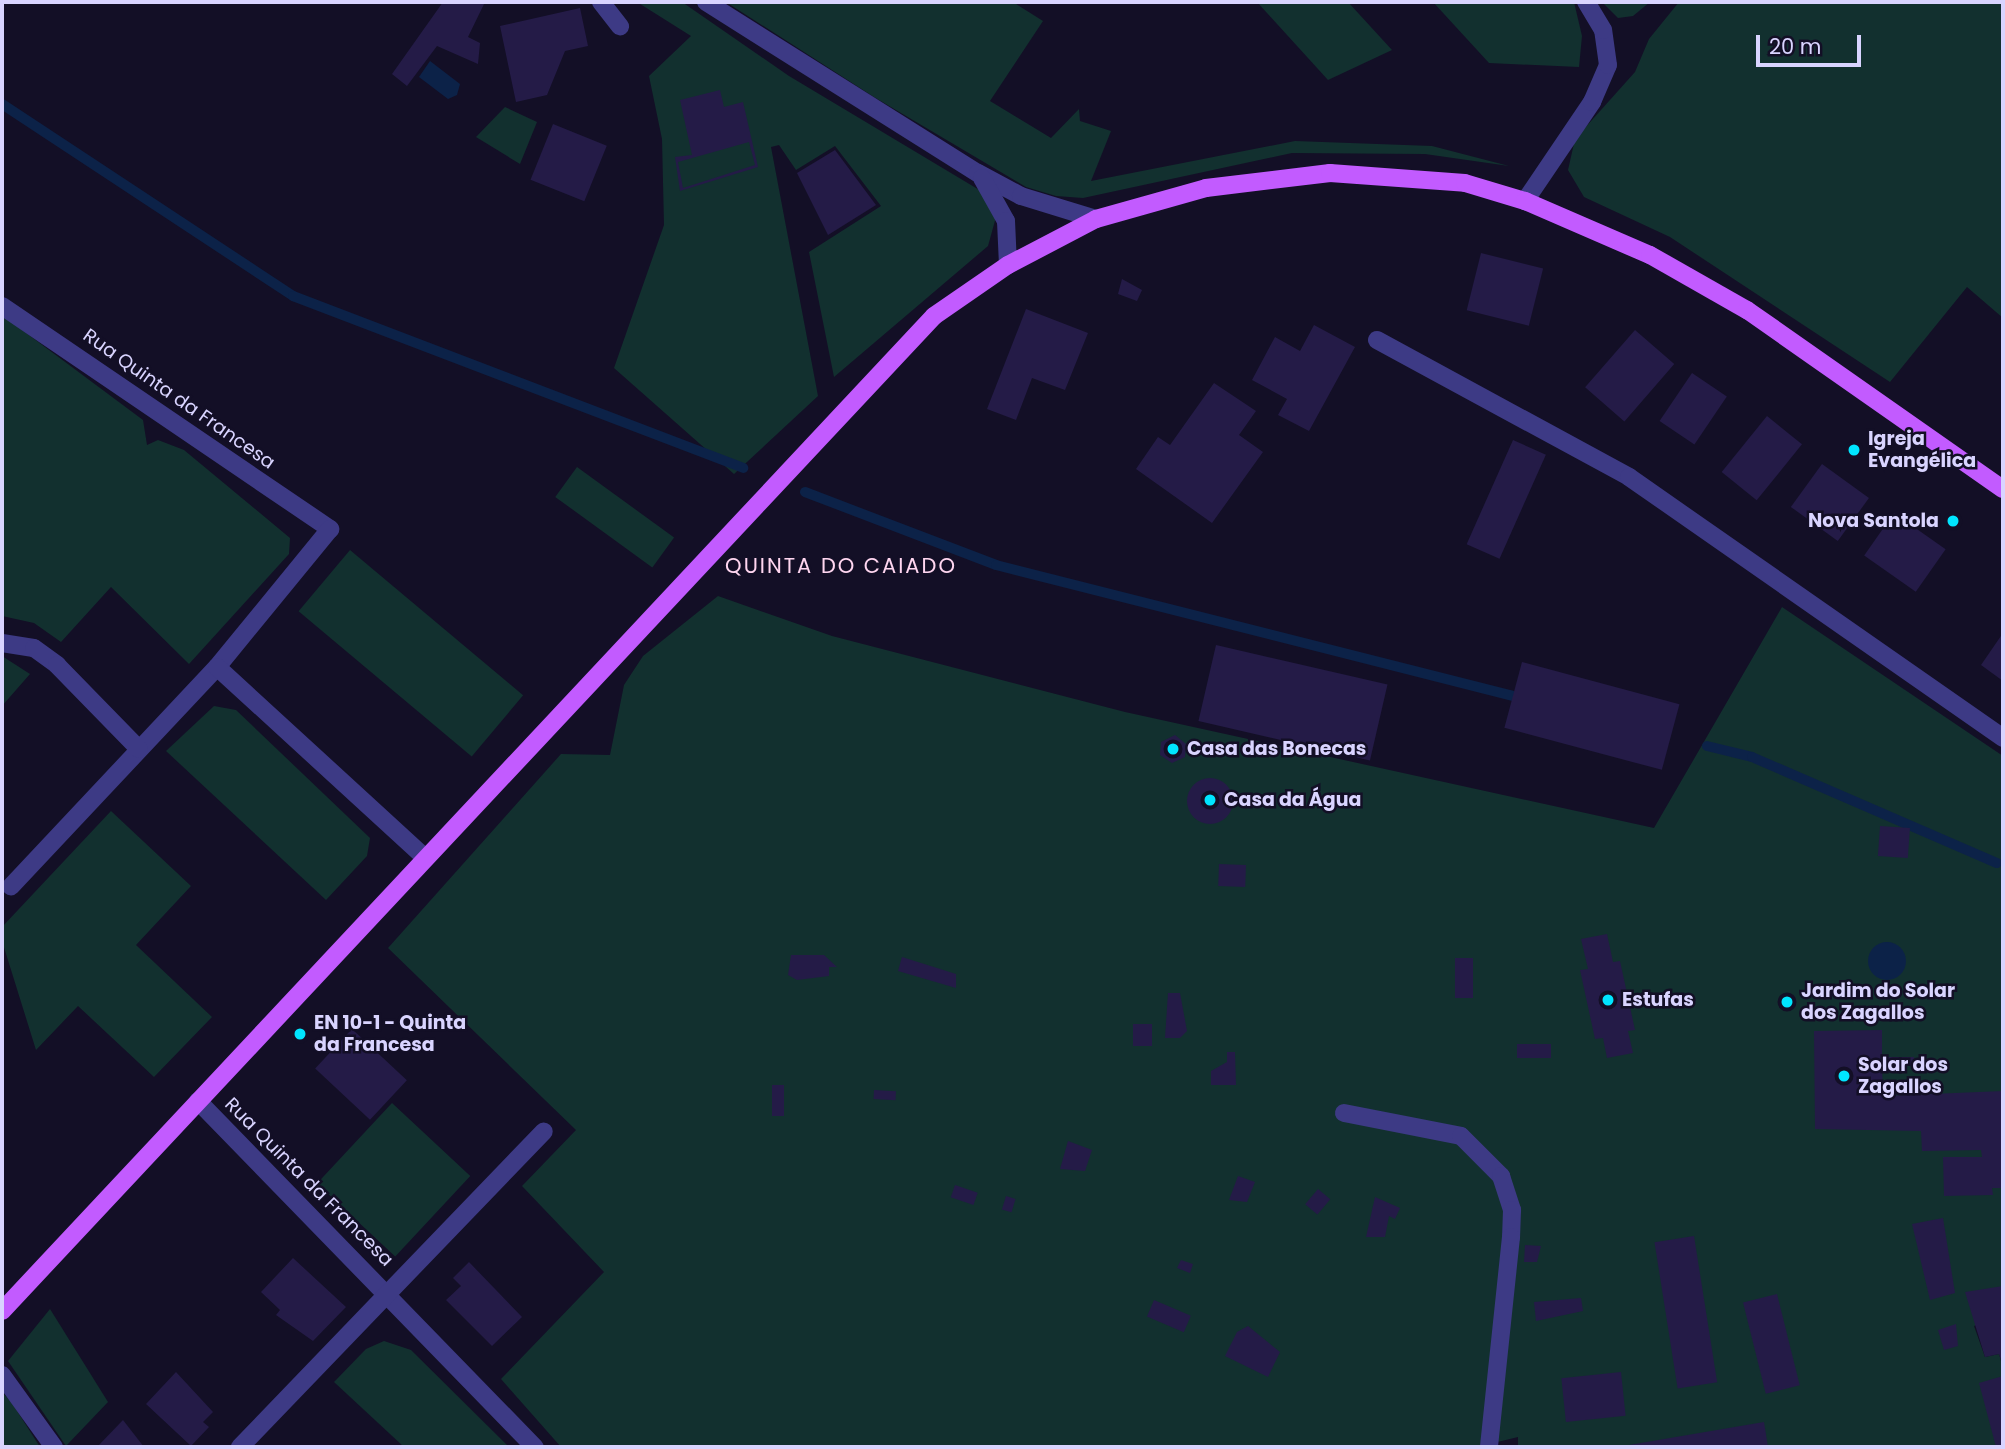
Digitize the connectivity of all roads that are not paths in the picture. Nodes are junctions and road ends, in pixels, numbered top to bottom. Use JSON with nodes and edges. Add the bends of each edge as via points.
{"nodes":[{"id":1,"x":601,"y":2,"type":"edge"},
{"id":2,"x":706,"y":2,"type":"edge"},
{"id":3,"x":1586,"y":2,"type":"edge"},
{"id":4,"x":620,"y":26,"type":"dead end"},
{"id":5,"x":978,"y":173,"type":"junction"},
{"id":6,"x":1525,"y":201,"type":"junction"},
{"id":7,"x":1096,"y":219,"type":"junction"},
{"id":8,"x":1008,"y":265,"type":"junction"},
{"id":9,"x":2,"y":306,"type":"edge"},
{"id":10,"x":1377,"y":340,"type":"dead end"},
{"id":11,"x":2003,"y":489,"type":"edge"},
{"id":12,"x":2,"y":643,"type":"edge"},
{"id":13,"x":217,"y":667,"type":"junction"},
{"id":14,"x":2003,"y":738,"type":"edge"},
{"id":15,"x":139,"y":749,"type":"junction"},
{"id":16,"x":424,"y":857,"type":"junction"},
{"id":17,"x":11,"y":886,"type":"dead end"},
{"id":18,"x":198,"y":1101,"type":"junction"},
{"id":19,"x":1344,"y":1113,"type":"dead end"},
{"id":20,"x":544,"y":1131,"type":"dead end"},
{"id":21,"x":389,"y":1293,"type":"junction"},
{"id":22,"x":2,"y":1311,"type":"edge"},
{"id":23,"x":2,"y":1375,"type":"edge"},
{"id":24,"x":54,"y":1447,"type":"edge"},
{"id":25,"x":240,"y":1447,"type":"edge"},
{"id":26,"x":535,"y":1447,"type":"edge"},
{"id":27,"x":1489,"y":1447,"type":"edge"}],
"edges":[{"from":1,"to":4,"type":"street"},
{"from":2,"to":5,"type":"street"},
{"from":3,"to":6,"type":"street","via":[[1603,30],[1608,65],[1592,102]]},
{"from":5,"to":7,"type":"street","via":[[1021,196]]},
{"from":5,"to":8,"type":"street","via":[[1006,221]]},
{"from":6,"to":7,"type":"main road","via":[[1465,183],[1330,173],[1206,188]]},
{"from":6,"to":11,"type":"main road","via":[[1650,255],[1746,310]]},
{"from":7,"to":8,"type":"main road"},
{"from":8,"to":16,"type":"main road","via":[[934,316]]},
{"from":9,"to":13,"type":"street","name":"Rua Quinta da Francesa","via":[[330,529]]},
{"from":10,"to":14,"type":"street","via":[[1629,477]]},
{"from":12,"to":15,"type":"street","via":[[34,649],[57,666]]},
{"from":13,"to":15,"type":"street"},
{"from":13,"to":16,"type":"street"},
{"from":15,"to":17,"type":"street"},
{"from":16,"to":18,"type":"main road"},
{"from":18,"to":21,"type":"street","name":"Rua Quinta da Francesa"},
{"from":18,"to":22,"type":"main road"},
{"from":19,"to":27,"type":"street","via":[[1461,1136],[1501,1176],[1511,1237]]},
{"from":20,"to":21,"type":"street","name":"Rua Quinta da Francesa"},
{"from":21,"to":25,"type":"street","name":"Rua Quinta da Francesa"},
{"from":21,"to":26,"type":"street","name":"Rua Quinta da Francesa","via":[[407,1322]]},
{"from":23,"to":24,"type":"street"}]}
